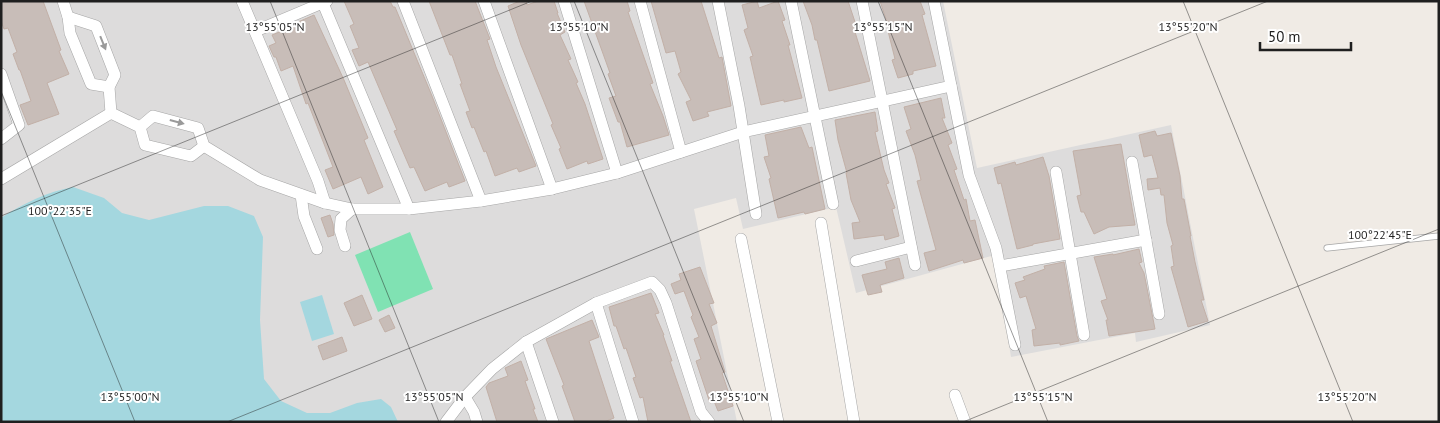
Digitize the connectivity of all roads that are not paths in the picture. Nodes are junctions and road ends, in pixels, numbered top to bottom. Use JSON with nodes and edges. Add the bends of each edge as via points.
{"nodes":[{"id":1,"x":63,"y":1,"type":"edge"},
{"id":2,"x":242,"y":1,"type":"edge"},
{"id":3,"x":403,"y":1,"type":"edge"},
{"id":4,"x":484,"y":1,"type":"edge"},
{"id":5,"x":564,"y":1,"type":"edge"},
{"id":6,"x":640,"y":1,"type":"edge"},
{"id":7,"x":718,"y":1,"type":"edge"},
{"id":8,"x":791,"y":1,"type":"edge"},
{"id":9,"x":862,"y":1,"type":"edge"},
{"id":10,"x":934,"y":1,"type":"edge"},
{"id":11,"x":324,"y":2,"type":"edge"},
{"id":12,"x":68,"y":17,"type":"junction"},
{"id":13,"x":256,"y":31,"type":"junction"},
{"id":14,"x":1,"y":74,"type":"edge"},
{"id":15,"x":951,"y":86,"type":"junction"},
{"id":16,"x":108,"y":88,"type":"junction"},
{"id":17,"x":882,"y":100,"type":"junction"},
{"id":18,"x":111,"y":113,"type":"junction"},
{"id":19,"x":814,"y":116,"type":"junction"},
{"id":20,"x":140,"y":127,"type":"junction"},
{"id":21,"x":743,"y":132,"type":"junction"},
{"id":22,"x":1,"y":139,"type":"edge"},
{"id":23,"x":204,"y":146,"type":"junction"},
{"id":24,"x":681,"y":152,"type":"junction"},
{"id":25,"x":1132,"y":162,"type":"dead end"},
{"id":26,"x":1056,"y":172,"type":"dead end"},
{"id":27,"x":617,"y":173,"type":"junction"},
{"id":28,"x":1,"y":178,"type":"edge"},
{"id":29,"x":552,"y":189,"type":"junction"},
{"id":30,"x":301,"y":195,"type":"junction"},
{"id":31,"x":481,"y":201,"type":"junction"},
{"id":32,"x":325,"y":203,"type":"junction"},
{"id":33,"x":833,"y":204,"type":"dead end"},
{"id":34,"x":352,"y":209,"type":"junction"},
{"id":35,"x":409,"y":209,"type":"junction"},
{"id":36,"x":756,"y":214,"type":"dead end"},
{"id":37,"x":821,"y":223,"type":"dead end"},
{"id":38,"x":1439,"y":236,"type":"edge"},
{"id":39,"x":741,"y":239,"type":"dead end"},
{"id":40,"x":1146,"y":240,"type":"junction"},
{"id":41,"x":345,"y":246,"type":"dead end"},
{"id":42,"x":911,"y":247,"type":"junction"},
{"id":43,"x":316,"y":248,"type":"dead end"},
{"id":44,"x":1327,"y":248,"type":"dead end"},
{"id":45,"x":1070,"y":254,"type":"junction"},
{"id":46,"x":856,"y":262,"type":"dead end"},
{"id":47,"x":915,"y":265,"type":"dead end"},
{"id":48,"x":1000,"y":266,"type":"junction"},
{"id":49,"x":596,"y":303,"type":"junction"},
{"id":50,"x":1159,"y":314,"type":"dead end"},
{"id":51,"x":1084,"y":335,"type":"dead end"},
{"id":52,"x":526,"y":342,"type":"junction"},
{"id":53,"x":1015,"y":345,"type":"dead end"},
{"id":54,"x":955,"y":395,"type":"dead end"},
{"id":55,"x":465,"y":397,"type":"junction"},
{"id":56,"x":446,"y":422,"type":"edge"},
{"id":57,"x":477,"y":422,"type":"edge"},
{"id":58,"x":553,"y":422,"type":"edge"},
{"id":59,"x":633,"y":422,"type":"edge"},
{"id":60,"x":709,"y":422,"type":"edge"},
{"id":61,"x":778,"y":422,"type":"edge"},
{"id":62,"x":854,"y":422,"type":"edge"},
{"id":63,"x":965,"y":422,"type":"edge"}],
"edges":[{"from":1,"to":12,"type":"street"},
{"from":2,"to":13,"type":"street"},
{"from":3,"to":31,"type":"street"},
{"from":4,"to":29,"type":"street"},
{"from":5,"to":27,"type":"street"},
{"from":6,"to":24,"type":"street"},
{"from":7,"to":21,"type":"street"},
{"from":8,"to":19,"type":"street"},
{"from":9,"to":17,"type":"street"},
{"from":10,"to":15,"type":"street"},
{"from":11,"to":13,"type":"street"},
{"from":11,"to":35,"type":"street"},
{"from":12,"to":16,"type":"street","via":[[70,33],[91,84]]},
{"from":12,"to":16,"type":"street","one_way":true,"via":[[96,26],[115,75]]},
{"from":13,"to":32,"type":"street"},
{"from":14,"to":22,"type":"street","via":[[19,125]]},
{"from":15,"to":17,"type":"street"},
{"from":15,"to":48,"type":"street","via":[[969,174]]},
{"from":16,"to":18,"type":"street"},
{"from":17,"to":19,"type":"street"},
{"from":17,"to":42,"type":"street"},
{"from":18,"to":20,"type":"street"},
{"from":18,"to":28,"type":"street"},
{"from":19,"to":21,"type":"street"},
{"from":19,"to":33,"type":"street"},
{"from":20,"to":23,"type":"street","via":[[145,145],[191,156]]},
{"from":20,"to":23,"type":"street","one_way":true,"via":[[153,116],[198,128]]},
{"from":21,"to":24,"type":"street"},
{"from":21,"to":36,"type":"street"},
{"from":23,"to":30,"type":"street","via":[[260,180]]},
{"from":24,"to":27,"type":"street"},
{"from":25,"to":40,"type":"street"},
{"from":26,"to":45,"type":"street"},
{"from":27,"to":29,"type":"street"},
{"from":29,"to":31,"type":"street"},
{"from":30,"to":32,"type":"street"},
{"from":30,"to":43,"type":"street","via":[[304,216]]},
{"from":31,"to":35,"type":"street"},
{"from":32,"to":34,"type":"street"},
{"from":34,"to":35,"type":"street"},
{"from":34,"to":41,"type":"street","via":[[342,219],[340,230]]},
{"from":37,"to":62,"type":"street"},
{"from":38,"to":44,"type":"lane"},
{"from":39,"to":61,"type":"street"},
{"from":40,"to":45,"type":"street"},
{"from":40,"to":50,"type":"street"},
{"from":42,"to":46,"type":"street"},
{"from":42,"to":47,"type":"street"},
{"from":45,"to":48,"type":"street"},
{"from":45,"to":51,"type":"street"},
{"from":48,"to":53,"type":"street"},
{"from":49,"to":52,"type":"street"},
{"from":49,"to":59,"type":"street"},
{"from":49,"to":60,"type":"street","via":[[652,282],[660,290],[701,412]]},
{"from":52,"to":55,"type":"street","via":[[501,360]]},
{"from":52,"to":58,"type":"street"},
{"from":54,"to":63,"type":"street"},
{"from":55,"to":56,"type":"street"},
{"from":55,"to":57,"type":"street"}]}
